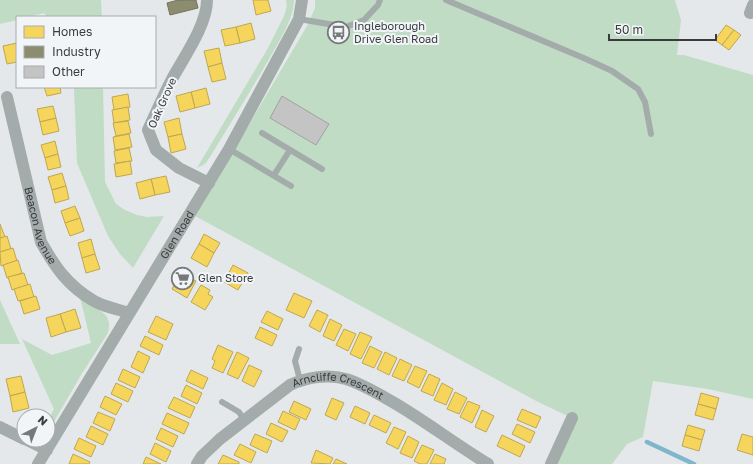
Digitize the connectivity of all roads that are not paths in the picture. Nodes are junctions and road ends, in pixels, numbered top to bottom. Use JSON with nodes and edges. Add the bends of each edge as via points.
{"nodes":[{"id":1,"x":207,"y":0,"type":"edge"},
{"id":2,"x":302,"y":0,"type":"edge"},
{"id":3,"x":380,"y":0,"type":"edge"},
{"id":4,"x":446,"y":0,"type":"edge"},
{"id":5,"x":299,"y":19,"type":"junction"},
{"id":6,"x":7,"y":97,"type":"dead end"},
{"id":7,"x":262,"y":133,"type":"dead end"},
{"id":8,"x":651,"y":134,"type":"dead end"},
{"id":9,"x":229,"y":149,"type":"junction"},
{"id":10,"x":290,"y":150,"type":"junction"},
{"id":11,"x":322,"y":169,"type":"dead end"},
{"id":12,"x":274,"y":176,"type":"junction"},
{"id":13,"x":209,"y":183,"type":"junction"},
{"id":14,"x":291,"y":186,"type":"dead end"},
{"id":15,"x":129,"y":313,"type":"junction"},
{"id":16,"x":299,"y":349,"type":"dead end"},
{"id":17,"x":300,"y":380,"type":"junction"},
{"id":18,"x":222,"y":402,"type":"dead end"},
{"id":19,"x":572,"y":418,"type":"dead end"},
{"id":20,"x":244,"y":420,"type":"junction"},
{"id":21,"x":0,"y":427,"type":"edge"},
{"id":22,"x":16,"y":435,"type":"edge"},
{"id":23,"x":43,"y":448,"type":"edge"},
{"id":24,"x":47,"y":450,"type":"junction"},
{"id":25,"x":38,"y":464,"type":"edge"},
{"id":26,"x":197,"y":464,"type":"edge"},
{"id":27,"x":488,"y":464,"type":"edge"},
{"id":28,"x":550,"y":464,"type":"edge"}],
"edges":[{"from":1,"to":13,"type":"street","name":"Oak Grove","via":[[204,17],[195,39],[164,94],[148,130],[156,150],[179,168]]},
{"from":2,"to":5,"type":"street","name":"Glen Road"},
{"from":3,"to":5,"type":"lane","via":[[364,20],[346,27]]},
{"from":4,"to":8,"type":"lane","via":[[612,71],[638,88],[645,102]]},
{"from":5,"to":9,"type":"street","name":"Glen Road"},
{"from":6,"to":15,"type":"street","name":"Beacon Avenue","via":[[41,242],[65,279],[94,301]]},
{"from":7,"to":10,"type":"lane"},
{"from":9,"to":12,"type":"lane"},
{"from":9,"to":13,"type":"street","name":"Glen Road"},
{"from":10,"to":11,"type":"lane"},
{"from":10,"to":12,"type":"lane"},
{"from":12,"to":14,"type":"lane"},
{"from":13,"to":15,"type":"street","name":"Glen Road"},
{"from":15,"to":24,"type":"street","name":"Glen Road"},
{"from":16,"to":17,"type":"lane","via":[[295,361]]},
{"from":17,"to":20,"type":"street","name":"Arncliffe Crescent"},
{"from":17,"to":27,"type":"street","name":"Arncliffe Crescent","via":[[326,376],[346,379],[400,406]]},
{"from":18,"to":20,"type":"lane","via":[[239,412]]},
{"from":19,"to":28,"type":"street"},
{"from":20,"to":26,"type":"street","name":"Arncliffe Crescent","via":[[220,439]]},
{"from":21,"to":22,"type":"street"},
{"from":23,"to":24,"type":"street"},
{"from":24,"to":25,"type":"street","name":"Glen Road"}]}
